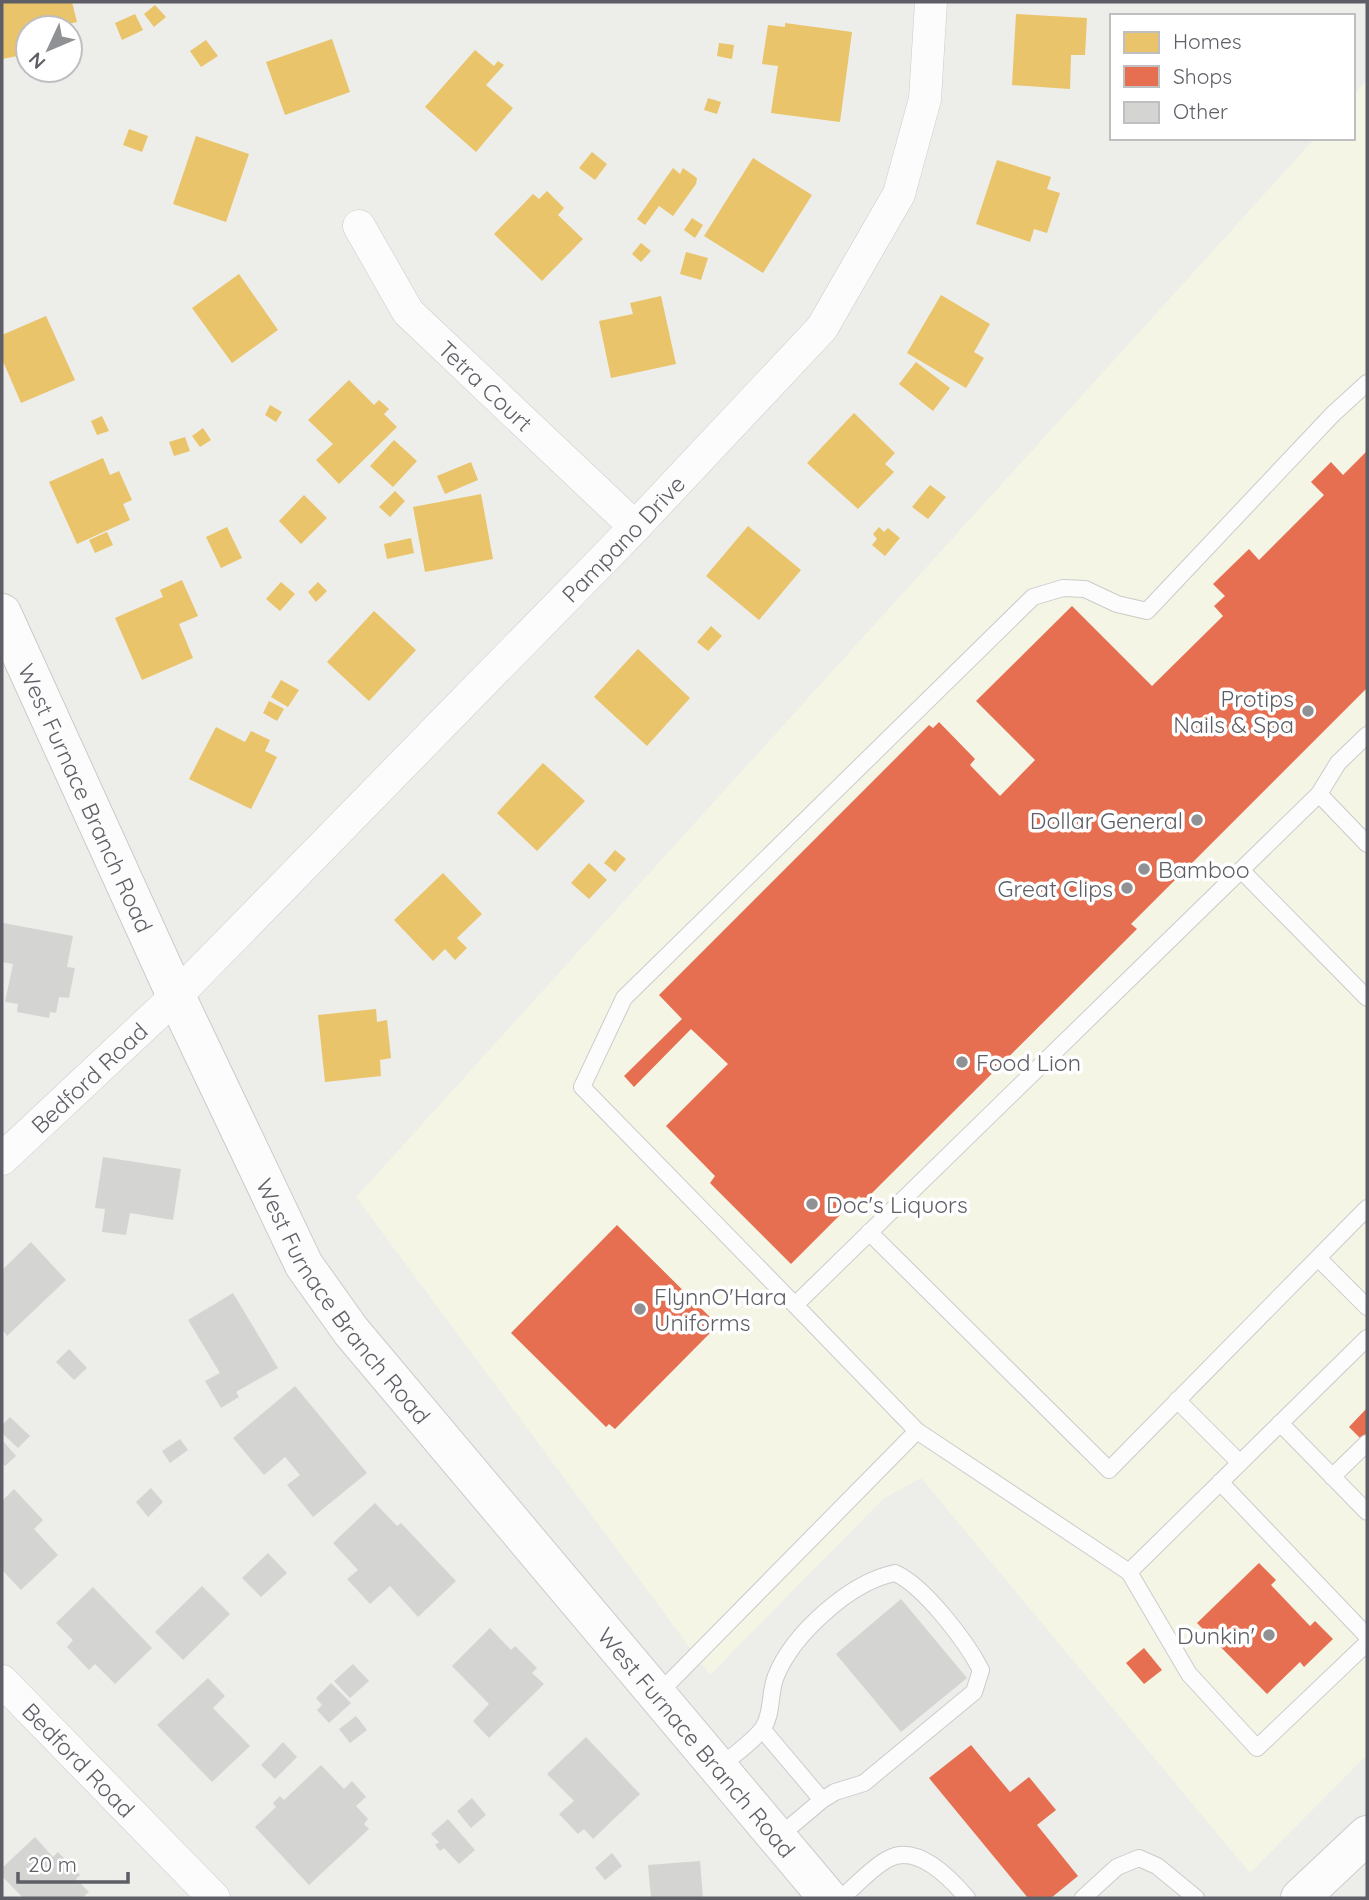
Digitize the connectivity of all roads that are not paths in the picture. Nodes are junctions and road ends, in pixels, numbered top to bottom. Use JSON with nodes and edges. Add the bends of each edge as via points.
{"nodes":[{"id":1,"x":931,"y":2,"type":"edge"},
{"id":2,"x":359,"y":226,"type":"dead end"},
{"id":3,"x":1367,"y":383,"type":"edge"},
{"id":4,"x":635,"y":527,"type":"junction"},
{"id":5,"x":2,"y":612,"type":"edge"},
{"id":6,"x":1367,"y":735,"type":"edge"},
{"id":7,"x":1319,"y":794,"type":"junction"},
{"id":8,"x":1367,"y":844,"type":"edge"},
{"id":9,"x":1241,"y":870,"type":"junction"},
{"id":10,"x":176,"y":996,"type":"junction"},
{"id":11,"x":1367,"y":998,"type":"edge"},
{"id":12,"x":2,"y":1159,"type":"edge"},
{"id":13,"x":1367,"y":1208,"type":"edge"},
{"id":14,"x":869,"y":1232,"type":"junction"},
{"id":15,"x":1318,"y":1258,"type":"junction"},
{"id":16,"x":794,"y":1305,"type":"junction"},
{"id":17,"x":1367,"y":1307,"type":"edge"},
{"id":18,"x":1367,"y":1338,"type":"edge"},
{"id":19,"x":1177,"y":1400,"type":"junction"},
{"id":20,"x":1280,"y":1423,"type":"junction"},
{"id":21,"x":917,"y":1431,"type":"junction"},
{"id":22,"x":1367,"y":1443,"type":"edge"},
{"id":23,"x":1240,"y":1463,"type":"junction"},
{"id":24,"x":1332,"y":1477,"type":"junction"},
{"id":25,"x":1220,"y":1482,"type":"junction"},
{"id":26,"x":1367,"y":1512,"type":"edge"},
{"id":27,"x":1129,"y":1572,"type":"junction"},
{"id":28,"x":1367,"y":1636,"type":"edge"},
{"id":29,"x":1367,"y":1643,"type":"edge"},
{"id":30,"x":2,"y":1681,"type":"edge"},
{"id":31,"x":657,"y":1695,"type":"junction"},
{"id":32,"x":762,"y":1729,"type":"junction"},
{"id":33,"x":718,"y":1768,"type":"junction"},
{"id":34,"x":822,"y":1801,"type":"junction"},
{"id":35,"x":1367,"y":1835,"type":"edge"},
{"id":36,"x":777,"y":1838,"type":"junction"},
{"id":37,"x":214,"y":1898,"type":"edge"},
{"id":38,"x":828,"y":1898,"type":"edge"},
{"id":39,"x":841,"y":1898,"type":"edge"},
{"id":40,"x":967,"y":1898,"type":"edge"},
{"id":41,"x":1083,"y":1898,"type":"edge"},
{"id":42,"x":1196,"y":1898,"type":"edge"},
{"id":43,"x":1300,"y":1898,"type":"edge"}],
"edges":[{"from":1,"to":4,"type":"street","name":"Pampano Drive","via":[[925,99],[899,194],[822,328]]},
{"from":2,"to":4,"type":"street","name":"Tetra Court","via":[[408,312]]},
{"from":3,"to":16,"type":"lane","via":[[1147,611],[1085,589],[1063,588],[1033,597],[624,998],[582,1087]]},
{"from":4,"to":10,"type":"street","name":"Pampano Drive"},
{"from":5,"to":10,"type":"main road","name":"West Furnace Branch Road"},
{"from":6,"to":7,"type":"lane","via":[[1338,763]]},
{"from":7,"to":8,"type":"lane"},
{"from":7,"to":9,"type":"lane"},
{"from":9,"to":11,"type":"lane"},
{"from":9,"to":14,"type":"lane"},
{"from":10,"to":12,"type":"street","name":"Bedford Road"},
{"from":10,"to":31,"type":"main road","name":"West Furnace Branch Road","via":[[304,1265],[351,1331]]},
{"from":13,"to":15,"type":"lane"},
{"from":14,"to":16,"type":"lane"},
{"from":14,"to":19,"type":"lane","via":[[1109,1470]]},
{"from":15,"to":17,"type":"lane"},
{"from":15,"to":19,"type":"lane"},
{"from":16,"to":21,"type":"lane"},
{"from":18,"to":20,"type":"lane"},
{"from":19,"to":23,"type":"lane"},
{"from":20,"to":23,"type":"lane"},
{"from":20,"to":24,"type":"lane"},
{"from":21,"to":27,"type":"lane"},
{"from":21,"to":31,"type":"lane"},
{"from":22,"to":24,"type":"lane"},
{"from":23,"to":25,"type":"lane"},
{"from":24,"to":26,"type":"lane"},
{"from":25,"to":27,"type":"lane"},
{"from":25,"to":28,"type":"lane"},
{"from":27,"to":29,"type":"lane","via":[[1189,1674],[1257,1748]]},
{"from":30,"to":37,"type":"street","name":"Bedford Road"},
{"from":31,"to":33,"type":"main road","name":"West Furnace Branch Road"},
{"from":32,"to":33,"type":"lane"},
{"from":32,"to":34,"type":"lane"},
{"from":32,"to":34,"type":"lane","via":[[775,1678],[802,1633],[867,1581],[895,1573],[910,1579],[972,1654],[981,1670],[980,1681],[974,1692],[864,1783]]},
{"from":33,"to":36,"type":"main road","name":"West Furnace Branch Road"},
{"from":34,"to":36,"type":"lane"},
{"from":35,"to":43,"type":"main road"},
{"from":36,"to":38,"type":"main road","name":"West Furnace Branch Road"},
{"from":39,"to":40,"type":"lane","via":[[890,1858],[909,1855],[946,1873]]},
{"from":41,"to":42,"type":"lane","via":[[1117,1867],[1139,1858],[1157,1866]]}]}
